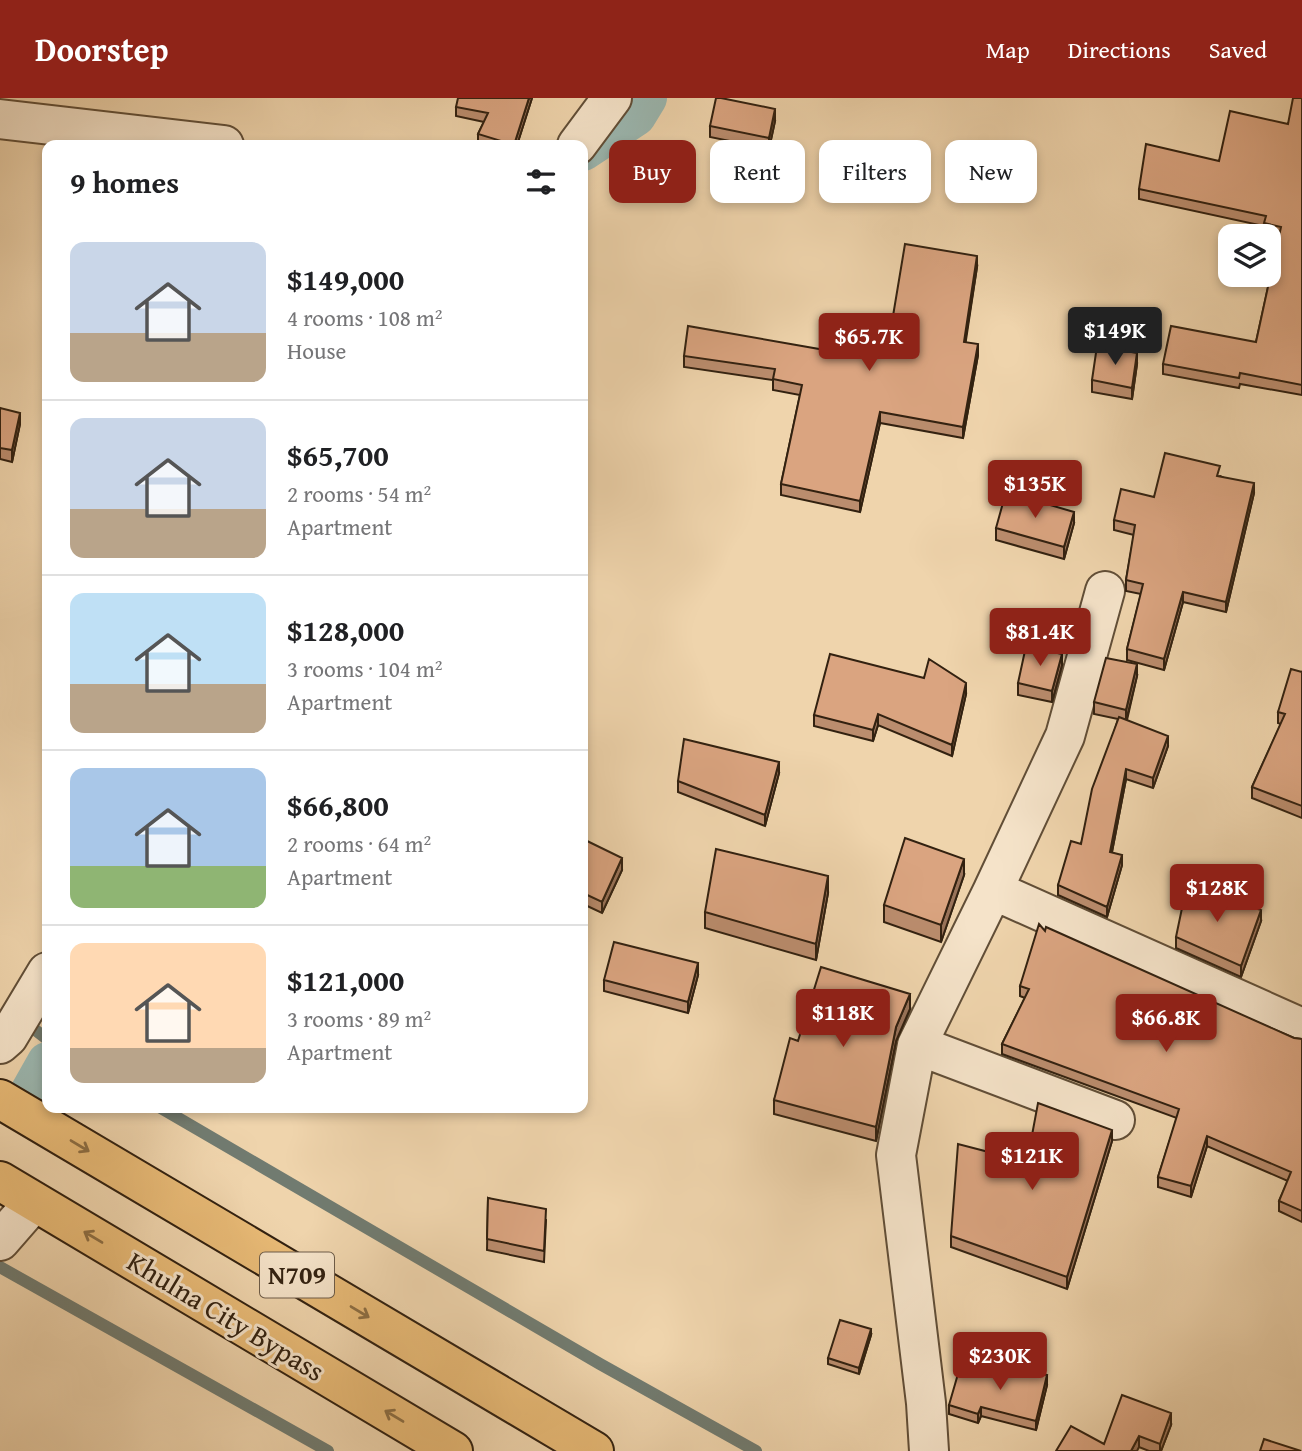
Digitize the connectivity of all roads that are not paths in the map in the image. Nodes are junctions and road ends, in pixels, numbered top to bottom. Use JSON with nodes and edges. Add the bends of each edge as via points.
{"nodes":[{"id":1,"x":612,"y":98,"type":"edge"},
{"id":2,"x":0,"y":119,"type":"edge"},
{"id":3,"x":181,"y":140,"type":"edge"},
{"id":4,"x":581,"y":140,"type":"edge"},
{"id":5,"x":1105,"y":591,"type":"dead end"},
{"id":6,"x":993,"y":890,"type":"junction"},
{"id":7,"x":42,"y":981,"type":"edge"},
{"id":8,"x":1302,"y":1028,"type":"edge"},
{"id":9,"x":0,"y":1044,"type":"edge"},
{"id":10,"x":917,"y":1045,"type":"junction"},
{"id":11,"x":0,"y":1099,"type":"edge"},
{"id":12,"x":1115,"y":1120,"type":"dead end"},
{"id":13,"x":0,"y":1181,"type":"edge"},
{"id":14,"x":34,"y":1202,"type":"junction"},
{"id":15,"x":0,"y":1241,"type":"edge"},
{"id":16,"x":453,"y":1451,"type":"edge"},
{"id":17,"x":594,"y":1451,"type":"edge"},
{"id":18,"x":929,"y":1451,"type":"edge"}],
"edges":[{"from":1,"to":4,"type":"street"},
{"from":2,"to":3,"type":"street"},
{"from":5,"to":6,"type":"street","via":[[1065,736]]},
{"from":6,"to":8,"type":"street"},
{"from":6,"to":10,"type":"street"},
{"from":7,"to":9,"type":"street"},
{"from":10,"to":12,"type":"street"},
{"from":10,"to":18,"type":"street","via":[[896,1155]]},
{"from":11,"to":17,"type":"highway","number":"N709","one_way":true},
{"from":13,"to":14,"type":"highway","name":"Khulna City Bypass","number":"N709"},
{"from":14,"to":15,"type":"street"},
{"from":16,"to":14,"type":"highway","name":"Khulna City Bypass","number":"N709","one_way":true}]}
